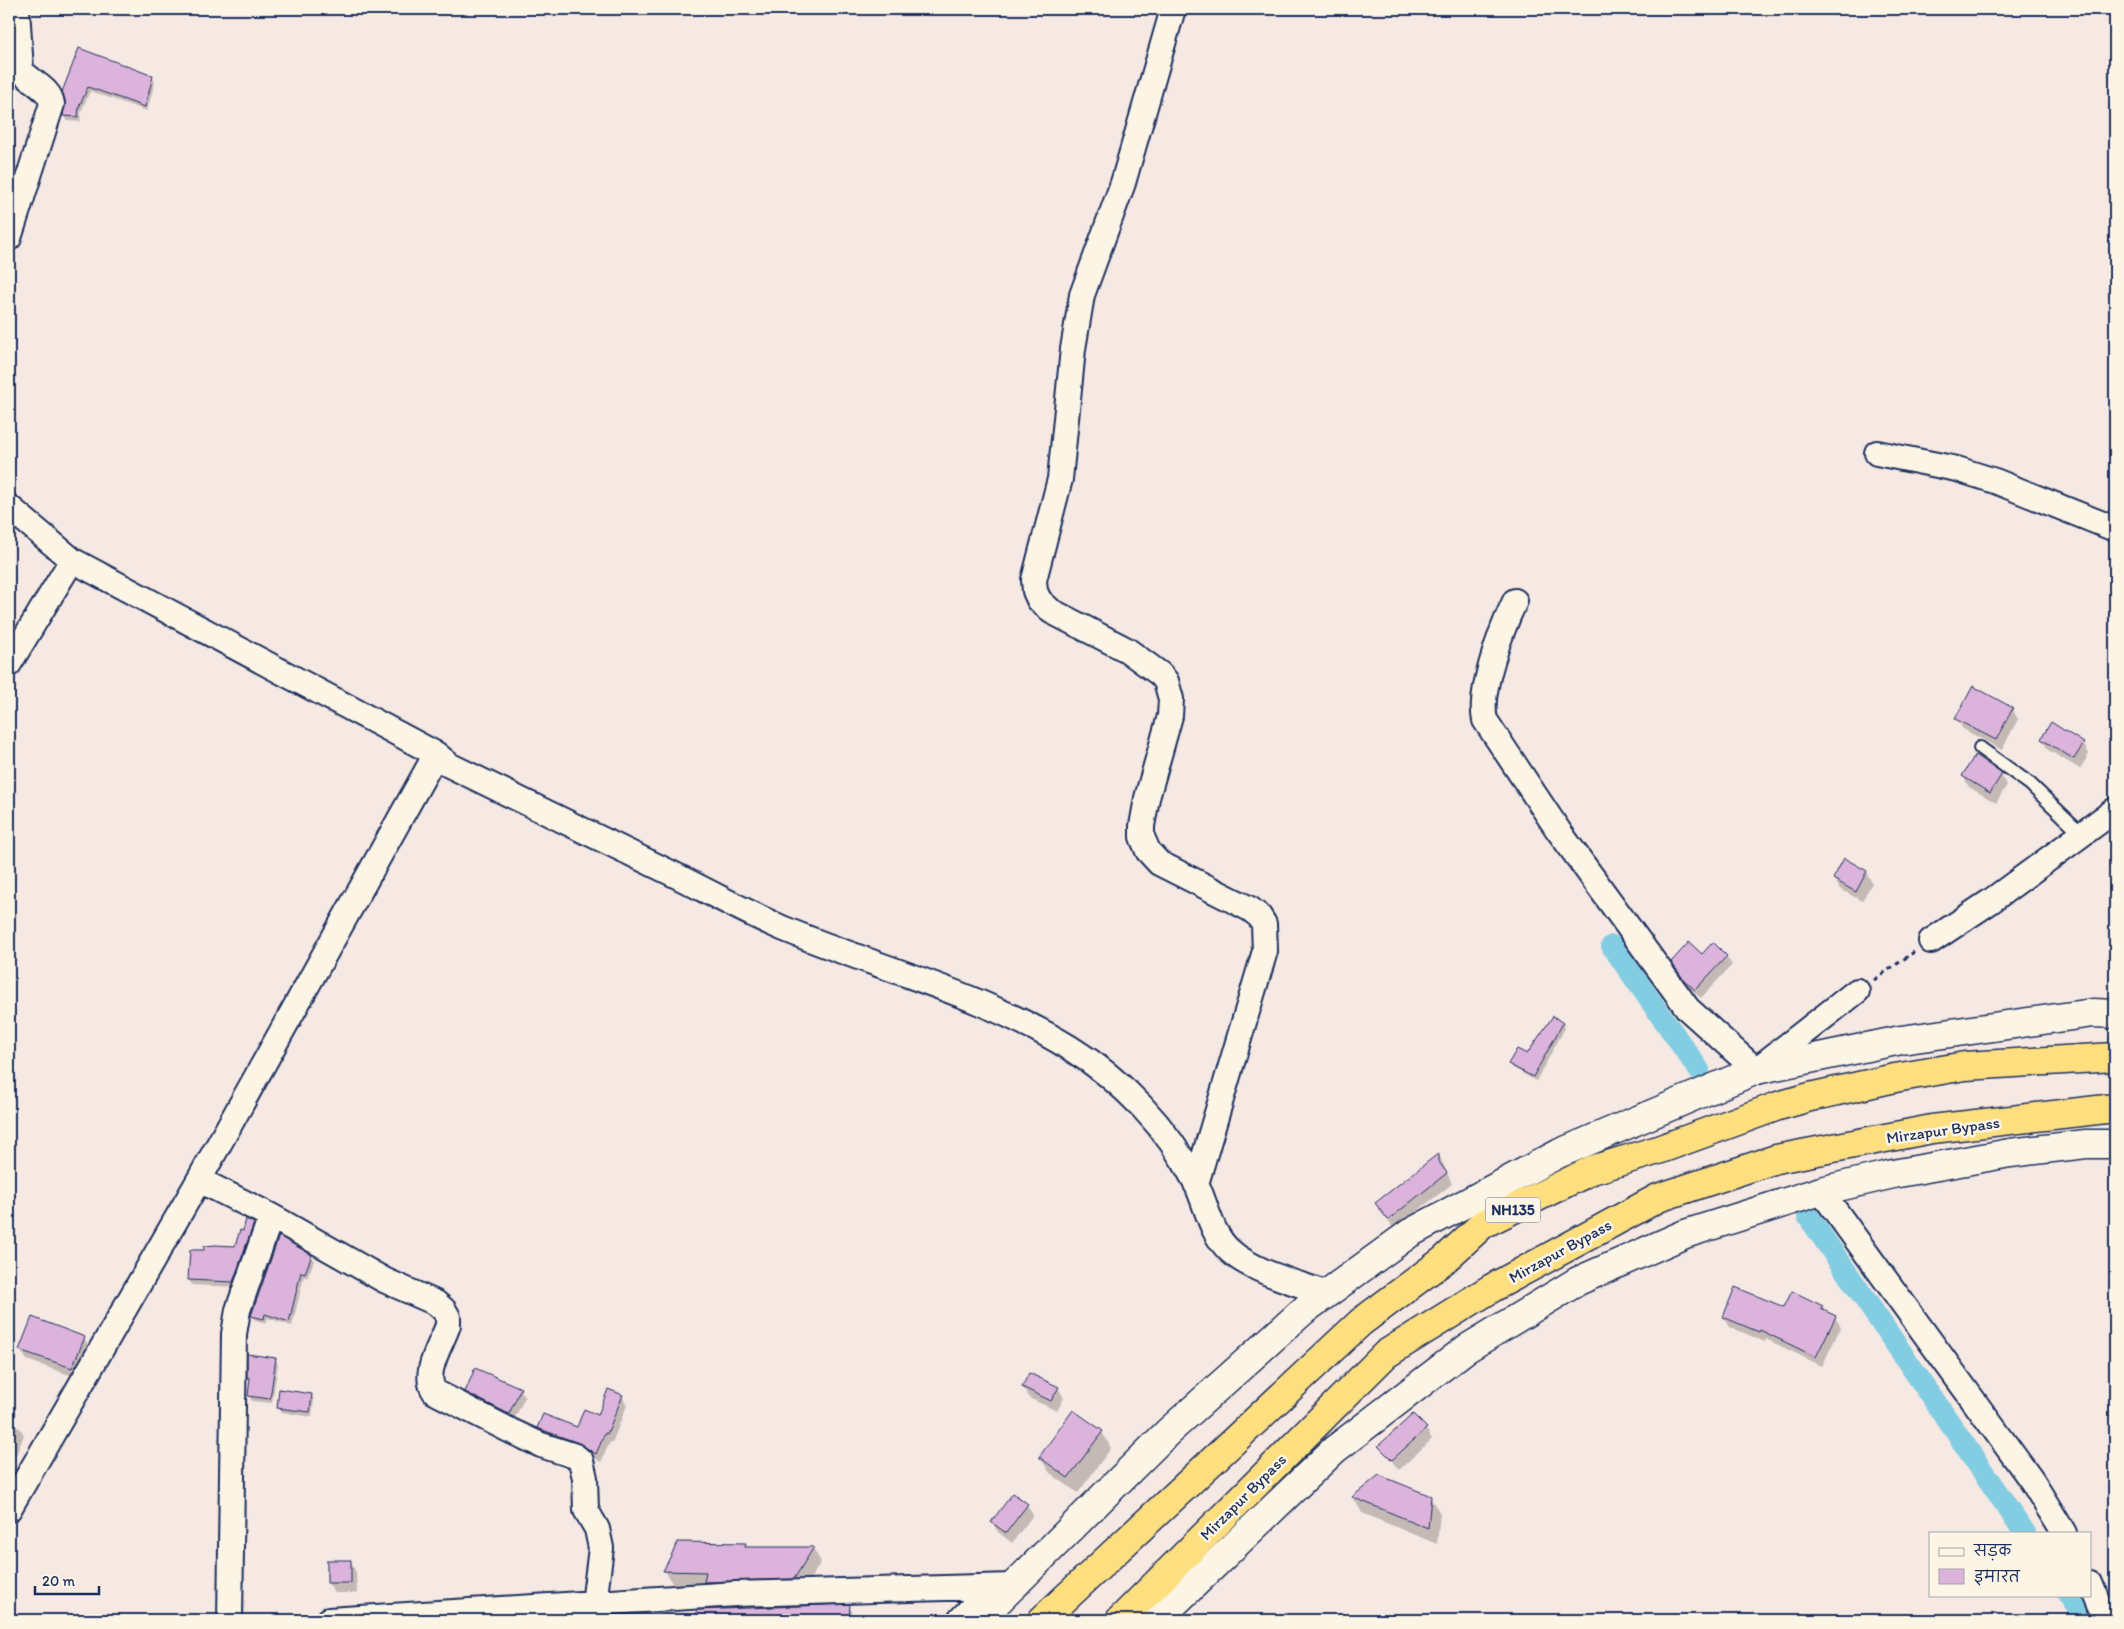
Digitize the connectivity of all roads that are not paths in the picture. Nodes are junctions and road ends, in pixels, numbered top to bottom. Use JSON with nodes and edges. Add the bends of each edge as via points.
{"nodes":[{"id":1,"x":17,"y":9,"type":"edge"},
{"id":2,"x":1174,"y":9,"type":"edge"},
{"id":3,"x":9,"y":238,"type":"edge"},
{"id":4,"x":1877,"y":453,"type":"dead end"},
{"id":5,"x":9,"y":507,"type":"edge"},
{"id":6,"x":2115,"y":528,"type":"edge"},
{"id":7,"x":72,"y":560,"type":"junction"},
{"id":8,"x":1515,"y":601,"type":"dead end"},
{"id":9,"x":9,"y":664,"type":"edge"},
{"id":10,"x":1980,"y":748,"type":"dead end"},
{"id":11,"x":436,"y":754,"type":"junction"},
{"id":12,"x":2115,"y":810,"type":"edge"},
{"id":13,"x":2082,"y":834,"type":"junction"},
{"id":14,"x":1930,"y":941,"type":"road end"},
{"id":15,"x":1857,"y":991,"type":"road end"},
{"id":16,"x":2115,"y":1014,"type":"edge"},
{"id":17,"x":2115,"y":1057,"type":"edge"},
{"id":18,"x":1756,"y":1070,"type":"junction"},
{"id":19,"x":2115,"y":1108,"type":"edge"},
{"id":20,"x":2115,"y":1144,"type":"edge"},
{"id":21,"x":198,"y":1180,"type":"junction"},
{"id":22,"x":1196,"y":1184,"type":"junction"},
{"id":23,"x":1821,"y":1191,"type":"junction"},
{"id":24,"x":271,"y":1216,"type":"junction"},
{"id":25,"x":1327,"y":1294,"type":"junction"},
{"id":26,"x":9,"y":1509,"type":"edge"},
{"id":27,"x":2063,"y":1532,"type":"edge"},
{"id":28,"x":1002,"y":1586,"type":"junction"},
{"id":29,"x":2092,"y":1588,"type":"edge"},
{"id":30,"x":594,"y":1604,"type":"junction"},
{"id":31,"x":230,"y":1620,"type":"edge"},
{"id":32,"x":329,"y":1620,"type":"edge"},
{"id":33,"x":960,"y":1620,"type":"edge"},
{"id":34,"x":979,"y":1620,"type":"edge"},
{"id":35,"x":1042,"y":1620,"type":"edge"},
{"id":36,"x":1120,"y":1620,"type":"edge"},
{"id":37,"x":1157,"y":1620,"type":"edge"},
{"id":38,"x":2105,"y":1620,"type":"edge"}],
"edges":[{"from":1,"to":3,"type":"street","via":[[22,70],[49,94],[52,104]]},
{"from":2,"to":22,"type":"street","via":[[1123,183],[1082,295],[1075,330],[1060,479],[1034,580],[1039,600],[1051,611],[1127,650],[1166,682],[1171,699],[1170,716],[1142,826],[1142,837],[1148,851],[1159,863],[1250,909],[1264,924],[1265,951]]},
{"from":4,"to":6,"type":"street","via":[[1957,468]]},
{"from":5,"to":7,"type":"street"},
{"from":7,"to":9,"type":"street"},
{"from":7,"to":11,"type":"street"},
{"from":8,"to":18,"type":"street","via":[[1500,635],[1482,703],[1490,731],[1688,1009]]},
{"from":10,"to":13,"type":"lane","via":[[2030,784]]},
{"from":11,"to":21,"type":"street"},
{"from":11,"to":22,"type":"street","via":[[450,765],[781,927],[991,1008],[1044,1033],[1100,1067],[1138,1103],[1178,1153]]},
{"from":12,"to":13,"type":"street"},
{"from":13,"to":14,"type":"street"},
{"from":15,"to":18,"type":"street"},
{"from":16,"to":18,"type":"street","via":[[2093,1013],[1901,1040]]},
{"from":17,"to":35,"type":"highway","number":"NH135","via":[[1965,1066],[1810,1097],[1592,1170],[1483,1224],[1444,1260],[1360,1322]]},
{"from":18,"to":25,"type":"street","via":[[1560,1153],[1410,1233]]},
{"from":19,"to":36,"type":"highway","name":"Mirzapur Bypass","via":[[1932,1129],[1776,1159],[1658,1198],[1492,1288],[1386,1354]]},
{"from":20,"to":23,"type":"street","via":[[2010,1153]]},
{"from":21,"to":24,"type":"street"},
{"from":21,"to":26,"type":"street"},
{"from":22,"to":25,"type":"street","via":[[1217,1238],[1232,1253],[1253,1266]]},
{"from":23,"to":27,"type":"street","via":[[2027,1473]]},
{"from":23,"to":37,"type":"street","via":[[1685,1234],[1578,1281],[1466,1349],[1334,1450]]},
{"from":24,"to":30,"type":"street","via":[[444,1310],[448,1325],[430,1376],[434,1392],[511,1432],[581,1461],[586,1478],[586,1510],[601,1548]]},
{"from":24,"to":31,"type":"street","via":[[238,1310],[234,1334]]},
{"from":25,"to":28,"type":"street","via":[[1303,1311],[1168,1432]]},
{"from":28,"to":30,"type":"street","via":[[736,1594]]},
{"from":28,"to":33,"type":"street"},
{"from":28,"to":34,"type":"street"},
{"from":29,"to":38,"type":"street"},
{"from":30,"to":32,"type":"street"}]}
